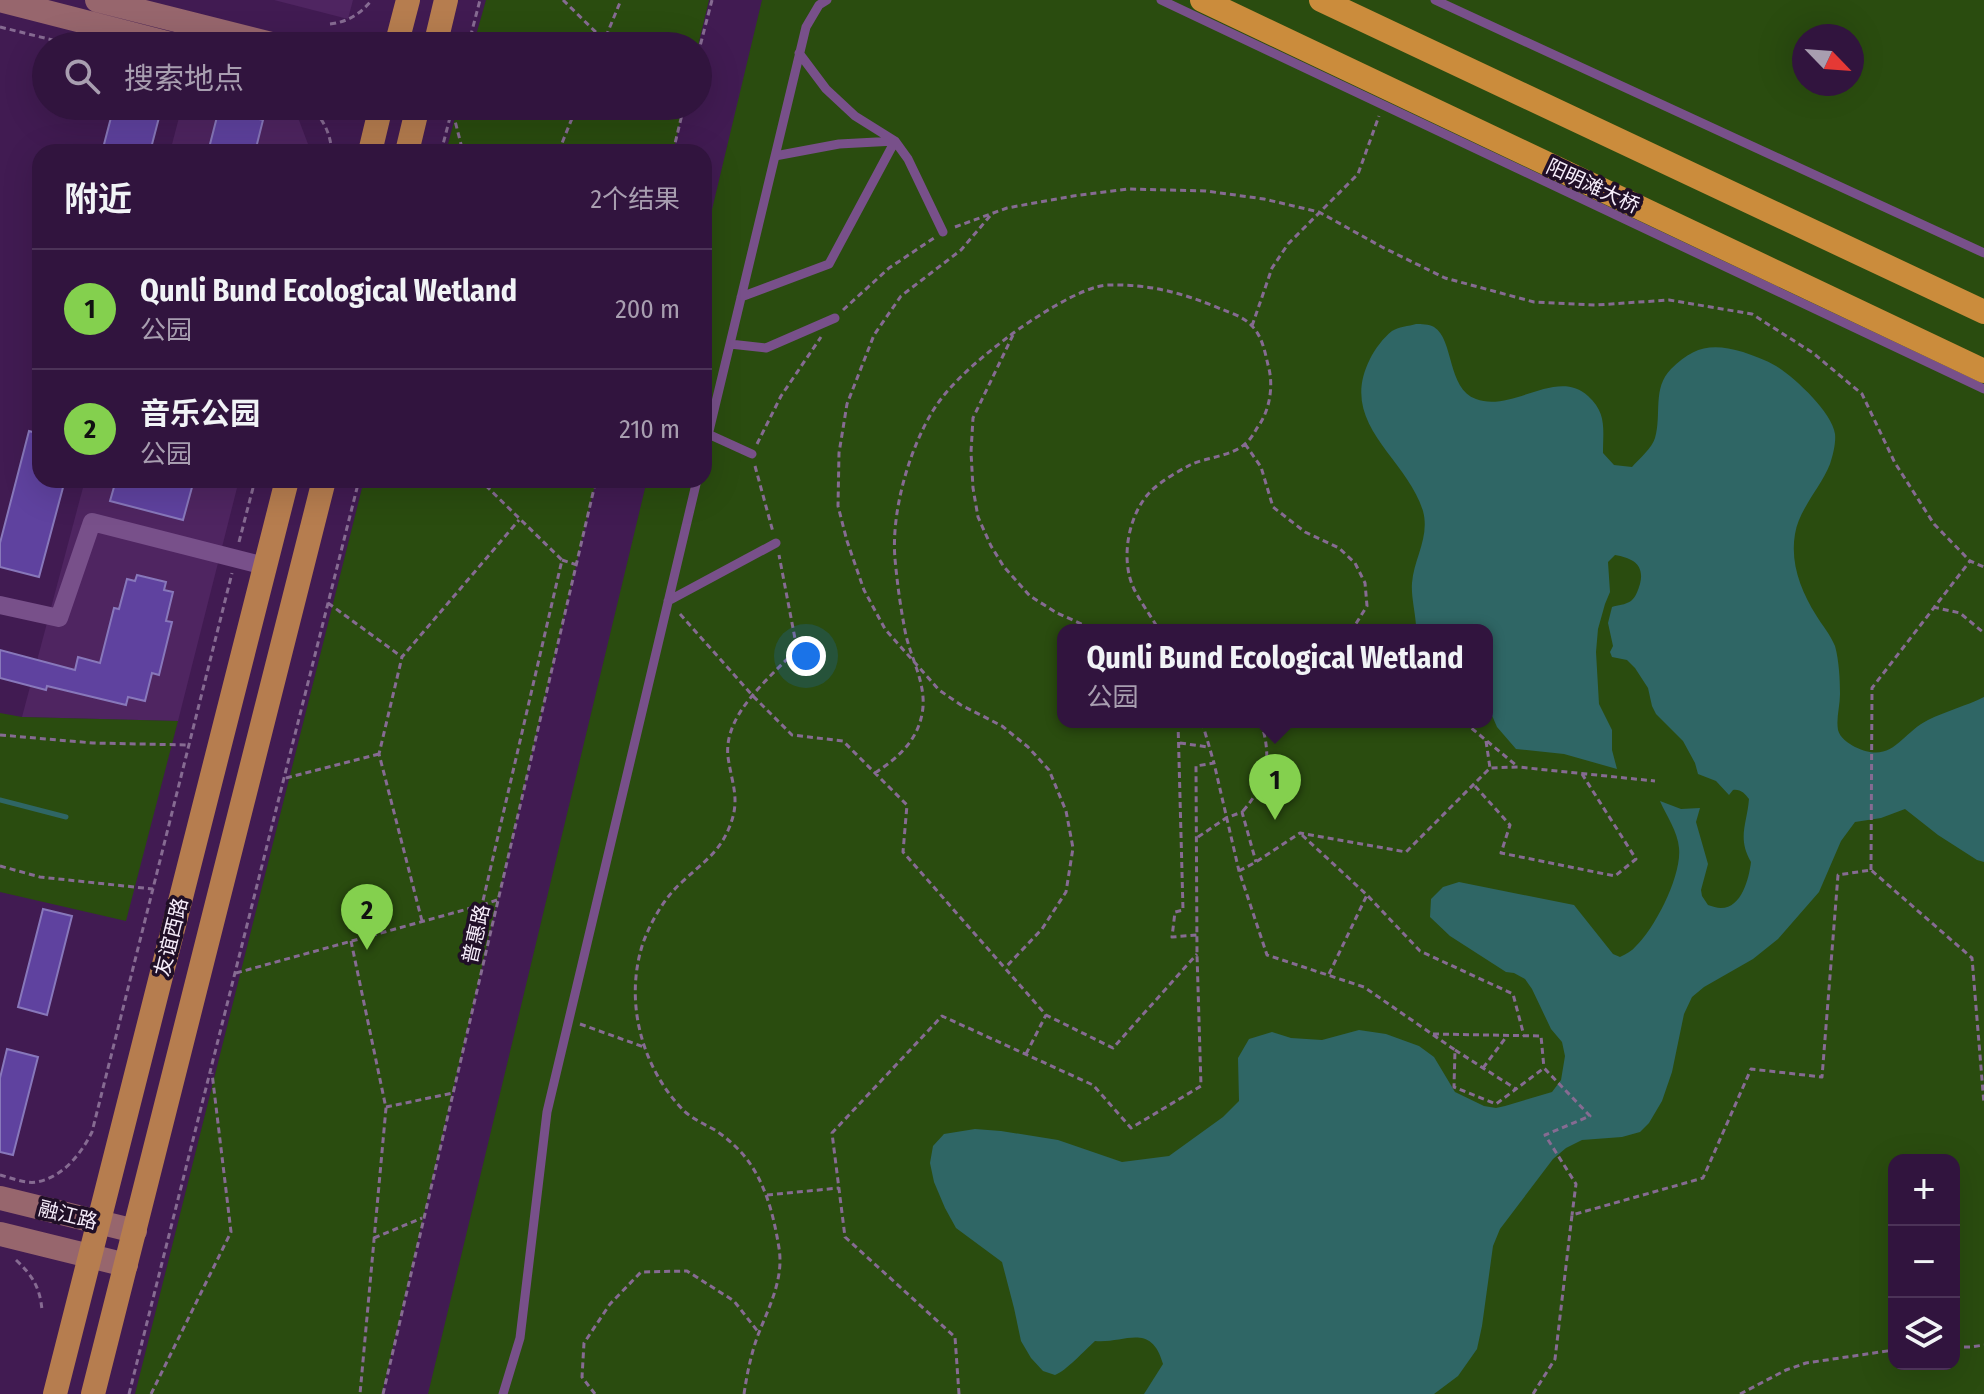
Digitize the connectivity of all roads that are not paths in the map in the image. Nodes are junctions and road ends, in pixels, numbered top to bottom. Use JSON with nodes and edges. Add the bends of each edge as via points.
{"nodes":[{"id":1,"x":0,"y":0,"type":"edge"},
{"id":2,"x":97,"y":0,"type":"edge"},
{"id":3,"x":408,"y":0,"type":"edge"},
{"id":4,"x":446,"y":0,"type":"edge"},
{"id":5,"x":827,"y":0,"type":"edge"},
{"id":6,"x":1161,"y":0,"type":"edge"},
{"id":7,"x":1202,"y":0,"type":"edge"},
{"id":8,"x":1321,"y":0,"type":"edge"},
{"id":9,"x":1435,"y":0,"type":"edge"},
{"id":10,"x":125,"y":32,"type":"edge"},
{"id":11,"x":224,"y":32,"type":"edge"},
{"id":12,"x":400,"y":32,"type":"edge"},
{"id":13,"x":438,"y":32,"type":"edge"},
{"id":14,"x":799,"y":53,"type":"junction"},
{"id":15,"x":378,"y":120,"type":"edge"},
{"id":16,"x":414,"y":120,"type":"edge"},
{"id":17,"x":895,"y":141,"type":"junction"},
{"id":18,"x":372,"y":144,"type":"edge"},
{"id":19,"x":409,"y":144,"type":"edge"},
{"id":20,"x":775,"y":156,"type":"junction"},
{"id":21,"x":943,"y":232,"type":"road end"},
{"id":22,"x":1984,"y":253,"type":"edge"},
{"id":23,"x":741,"y":297,"type":"junction"},
{"id":24,"x":1984,"y":312,"type":"edge"},
{"id":25,"x":835,"y":318,"type":"road end"},
{"id":26,"x":730,"y":344,"type":"junction"},
{"id":27,"x":1984,"y":371,"type":"edge"},
{"id":28,"x":1984,"y":389,"type":"edge"},
{"id":29,"x":712,"y":418,"type":"edge"},
{"id":30,"x":712,"y":436,"type":"edge"},
{"id":31,"x":752,"y":454,"type":"road end"},
{"id":32,"x":285,"y":488,"type":"edge"},
{"id":33,"x":322,"y":488,"type":"edge"},
{"id":34,"x":695,"y":488,"type":"edge"},
{"id":35,"x":776,"y":543,"type":"road end"},
{"id":36,"x":265,"y":566,"type":"junction"},
{"id":37,"x":668,"y":601,"type":"junction"},
{"id":38,"x":0,"y":605,"type":"edge"},
{"id":39,"x":0,"y":1198,"type":"edge"},
{"id":40,"x":99,"y":1223,"type":"junction"},
{"id":41,"x":135,"y":1231,"type":"junction"},
{"id":42,"x":0,"y":1234,"type":"edge"},
{"id":43,"x":91,"y":1257,"type":"junction"},
{"id":44,"x":126,"y":1265,"type":"junction"},
{"id":45,"x":55,"y":1394,"type":"edge"},
{"id":46,"x":93,"y":1394,"type":"edge"},
{"id":47,"x":503,"y":1394,"type":"edge"}],
"edges":[{"from":1,"to":10,"type":"main road"},
{"from":2,"to":11,"type":"main road"},
{"from":3,"to":12,"type":"main road"},
{"from":4,"to":13,"type":"main road"},
{"from":5,"to":14,"type":"lane","via":[[806,27]]},
{"from":6,"to":28,"type":"lane"},
{"from":7,"to":27,"type":"highway","name":"阳明滩大桥"},
{"from":8,"to":24,"type":"highway"},
{"from":9,"to":22,"type":"lane"},
{"from":14,"to":17,"type":"lane","via":[[855,116]]},
{"from":14,"to":20,"type":"lane"},
{"from":15,"to":18,"type":"main road"},
{"from":16,"to":19,"type":"main road"},
{"from":17,"to":20,"type":"lane"},
{"from":17,"to":21,"type":"lane"},
{"from":17,"to":23,"type":"lane","via":[[829,264]]},
{"from":20,"to":23,"type":"lane"},
{"from":23,"to":26,"type":"lane"},
{"from":25,"to":26,"type":"lane","via":[[766,348]]},
{"from":26,"to":29,"type":"lane"},
{"from":30,"to":31,"type":"lane"},
{"from":32,"to":36,"type":"main road","name":"友谊西路"},
{"from":33,"to":41,"type":"main road","name":"友谊西路"},
{"from":34,"to":37,"type":"lane"},
{"from":35,"to":37,"type":"lane"},
{"from":36,"to":38,"type":"street","via":[[92,522],[59,618]]},
{"from":36,"to":40,"type":"main road","name":"友谊西路"},
{"from":37,"to":47,"type":"lane","via":[[547,1112],[520,1338]]},
{"from":39,"to":40,"type":"main road","name":"融江路"},
{"from":40,"to":41,"type":"main road","name":"融江路"},
{"from":40,"to":43,"type":"main road","name":"友谊西路"},
{"from":41,"to":44,"type":"main road","name":"友谊西路"},
{"from":42,"to":43,"type":"main road","name":"融江路"},
{"from":43,"to":44,"type":"main road","name":"融江路"},
{"from":43,"to":45,"type":"main road","name":"友谊西路"},
{"from":44,"to":46,"type":"main road","name":"友谊西路"}]}
